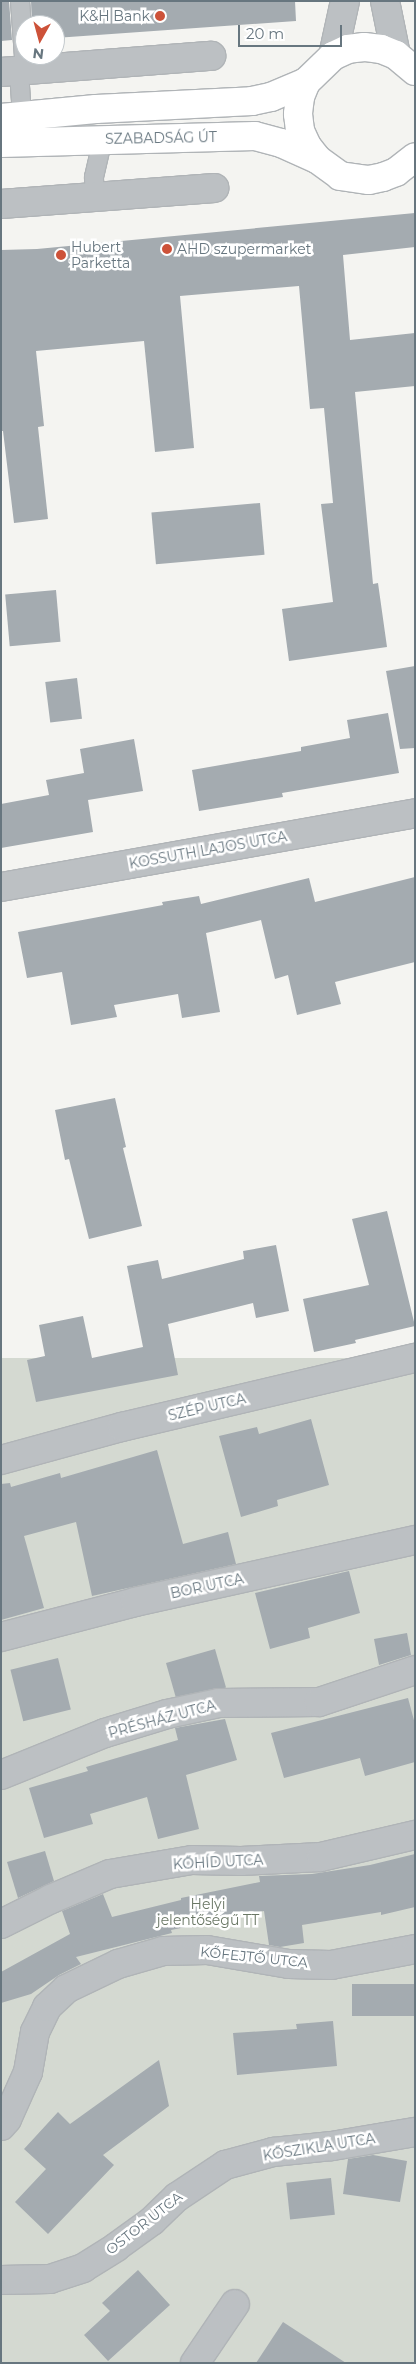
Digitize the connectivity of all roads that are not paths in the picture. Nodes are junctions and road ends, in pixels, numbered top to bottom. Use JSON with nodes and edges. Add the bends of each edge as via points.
{"nodes":[{"id":1,"x":20,"y":1,"type":"edge"},
{"id":2,"x":345,"y":1,"type":"edge"},
{"id":3,"x":385,"y":1,"type":"edge"},
{"id":4,"x":211,"y":56,"type":"dead end"},
{"id":5,"x":333,"y":56,"type":"junction"},
{"id":6,"x":405,"y":63,"type":"edge"},
{"id":7,"x":15,"y":71,"type":"edge"},
{"id":8,"x":306,"y":82,"type":"junction"},
{"id":9,"x":12,"y":117,"type":"edge"},
{"id":10,"x":103,"y":139,"type":"junction"},
{"id":11,"x":1,"y":143,"type":"edge"},
{"id":12,"x":415,"y":157,"type":"edge"},
{"id":13,"x":317,"y":159,"type":"junction"},
{"id":14,"x":214,"y":188,"type":"dead end"},
{"id":15,"x":95,"y":198,"type":"junction"},
{"id":16,"x":1,"y":204,"type":"edge"},
{"id":17,"x":415,"y":813,"type":"edge"},
{"id":18,"x":1,"y":887,"type":"edge"},
{"id":19,"x":415,"y":1358,"type":"edge"},
{"id":20,"x":1,"y":1460,"type":"edge"},
{"id":21,"x":415,"y":1540,"type":"edge"},
{"id":22,"x":1,"y":1637,"type":"edge"},
{"id":23,"x":415,"y":1670,"type":"edge"},
{"id":24,"x":1,"y":1775,"type":"edge"},
{"id":25,"x":415,"y":1835,"type":"edge"},
{"id":26,"x":1,"y":1924,"type":"edge"},
{"id":27,"x":415,"y":1949,"type":"edge"},
{"id":28,"x":3,"y":2121,"type":"edge"},
{"id":29,"x":415,"y":2132,"type":"edge"},
{"id":30,"x":225,"y":2165,"type":"joint"},
{"id":31,"x":1,"y":2280,"type":"edge"},
{"id":32,"x":235,"y":2304,"type":"dead end"},
{"id":33,"x":195,"y":2363,"type":"edge"}],
"edges":[{"from":1,"to":7,"type":"lane"},
{"from":2,"to":5,"type":"street"},
{"from":3,"to":6,"type":"street"},
{"from":4,"to":7,"type":"street"},
{"from":5,"to":6,"type":"main road","via":[[348,49],[364,47],[381,49]]},
{"from":5,"to":8,"type":"main road"},
{"from":7,"to":9,"type":"lane"},
{"from":8,"to":9,"type":"main road","via":[[272,97],[252,101]]},
{"from":8,"to":13,"type":"main road","via":[[300,97],[300,131]]},
{"from":10,"to":11,"type":"main road","name":"SZABADSÁG ÚT"},
{"from":10,"to":13,"type":"main road","name":"SZABADSÁG ÚT","via":[[255,136]]},
{"from":10,"to":15,"type":"lane","via":[[94,177]]},
{"from":12,"to":13,"type":"main road","via":[[396,172],[369,180],[340,176]]},
{"from":14,"to":15,"type":"street"},
{"from":15,"to":16,"type":"street"},
{"from":17,"to":18,"type":"street","name":"KOSSUTH LAJOS UTCA"},
{"from":19,"to":20,"type":"street","name":"SZÉP UTCA","via":[[122,1427]]},
{"from":21,"to":22,"type":"street","name":"BOR UTCA","via":[[134,1602]]},
{"from":23,"to":24,"type":"street","name":"PRÉSHÁZ UTCA","via":[[319,1702],[219,1703],[167,1714],[105,1733]]},
{"from":25,"to":26,"type":"street","name":"KŐHÍD UTCA","via":[[321,1857],[192,1860],[110,1874]]},
{"from":27,"to":28,"type":"street","name":"KŐFEJTŐ UTCA","via":[[331,1964],[289,1964],[206,1950],[162,1951],[118,1964],[66,1989],[47,2007],[36,2032],[28,2072]]},
{"from":29,"to":30,"type":"street","name":"KŐSZIKLA UTCA","via":[[273,2152]]},
{"from":30,"to":31,"type":"street","name":"OSTOR UTCA","via":[[177,2197],[152,2221],[116,2247],[82,2268],[50,2279]]},
{"from":32,"to":33,"type":"street"}]}
